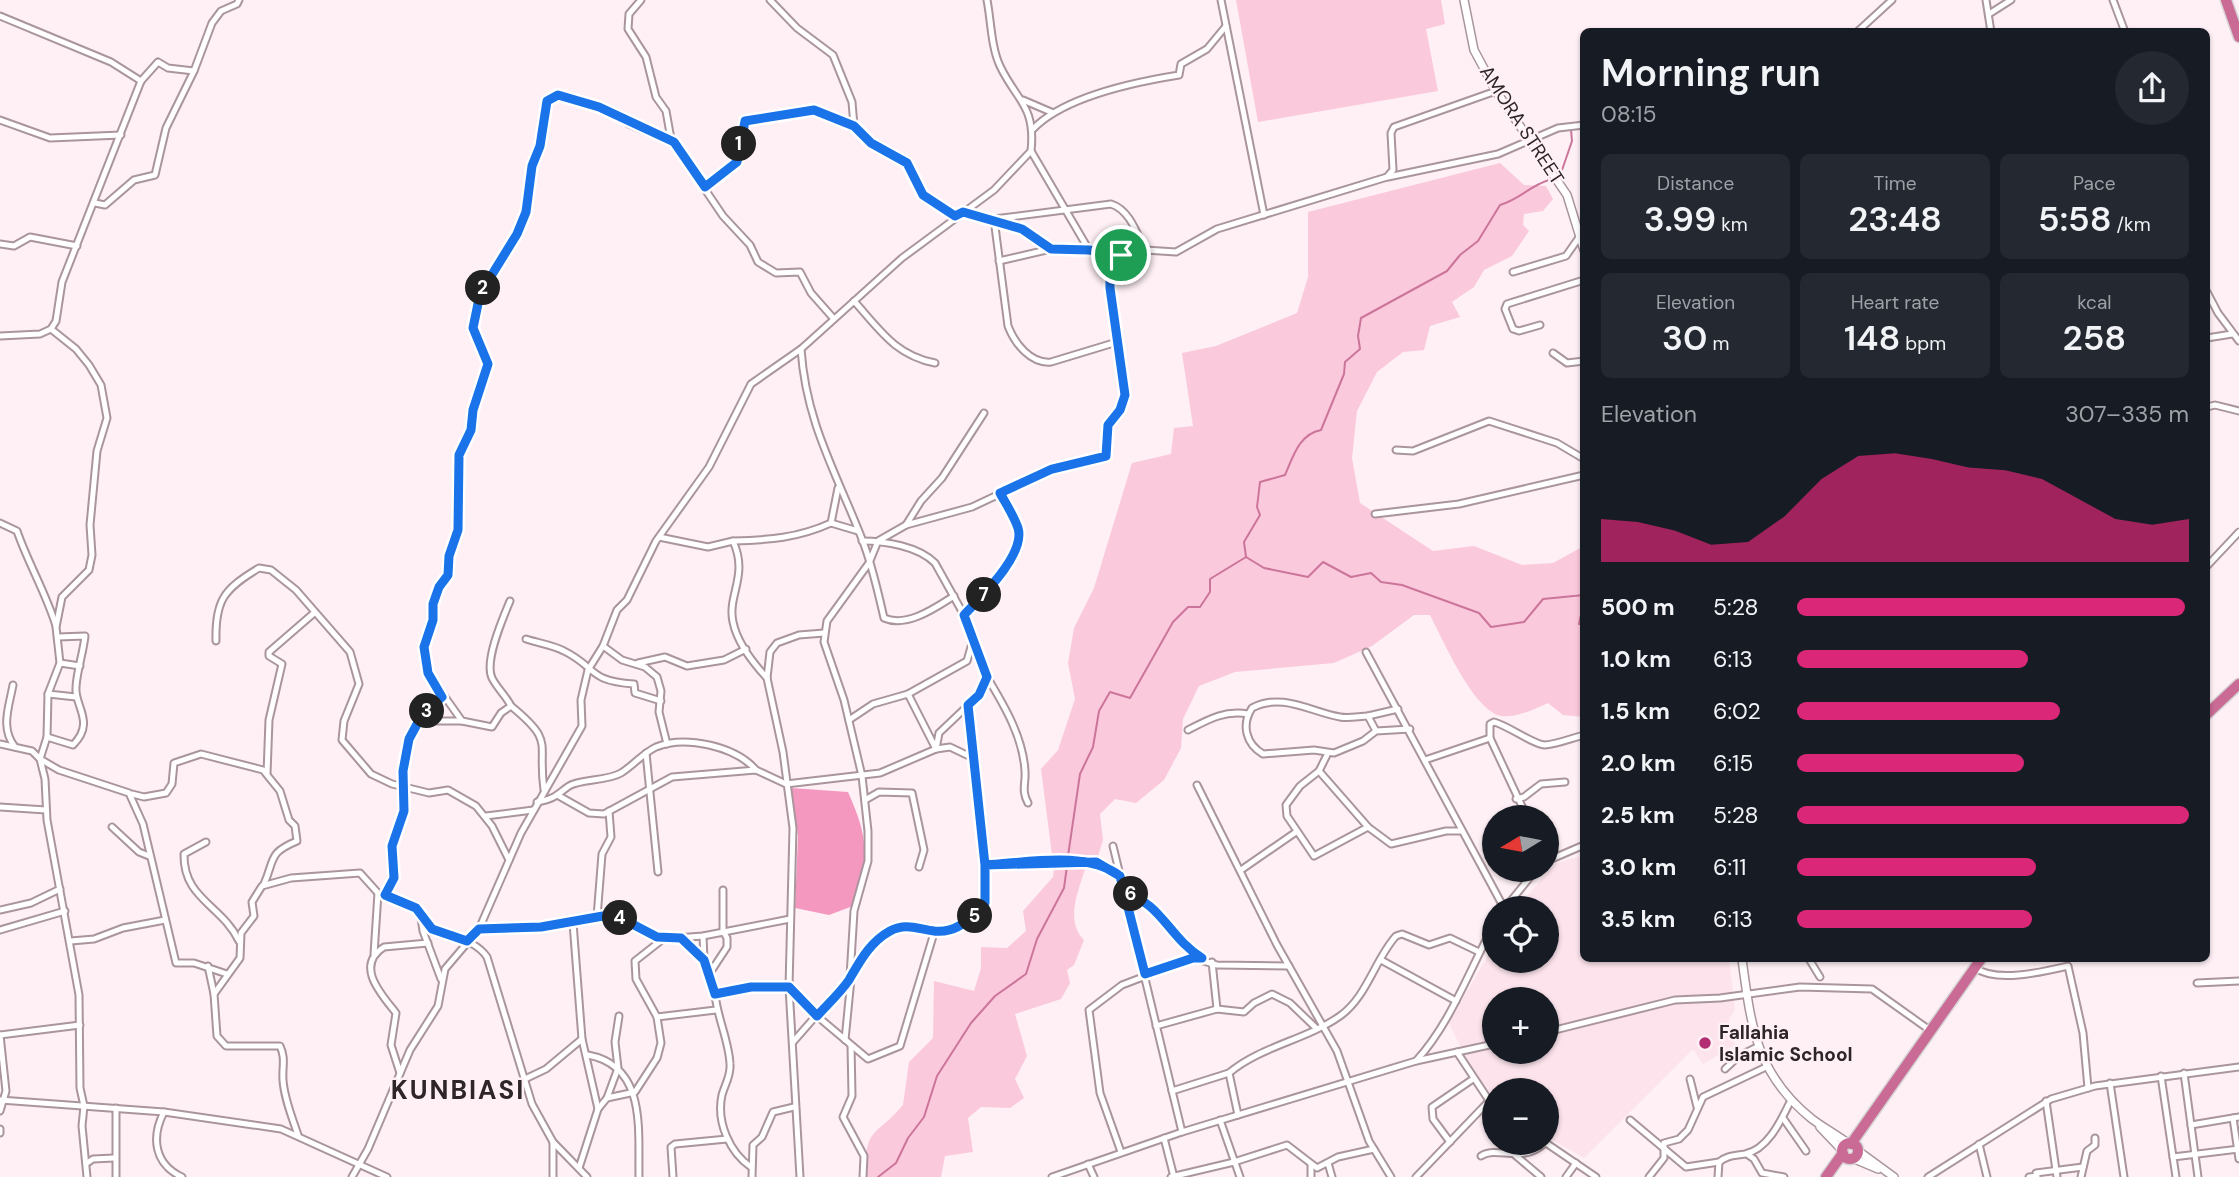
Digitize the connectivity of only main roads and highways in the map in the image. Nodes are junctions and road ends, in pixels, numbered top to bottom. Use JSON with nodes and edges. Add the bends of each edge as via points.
{"nodes":[{"id":1,"x":2225,"y":0,"type":"edge"},
{"id":2,"x":2239,"y":37,"type":"edge"},
{"id":3,"x":2239,"y":684,"type":"edge"},
{"id":4,"x":2210,"y":711,"type":"edge"},
{"id":5,"x":1978,"y":964,"type":"edge"},
{"id":6,"x":1827,"y":1177,"type":"edge"}],
"edges":[{"from":1,"to":2,"type":"highway"},
{"from":3,"to":4,"type":"highway"},
{"from":5,"to":6,"type":"highway","via":[[1864,1121],[1850,1151]]}]}
